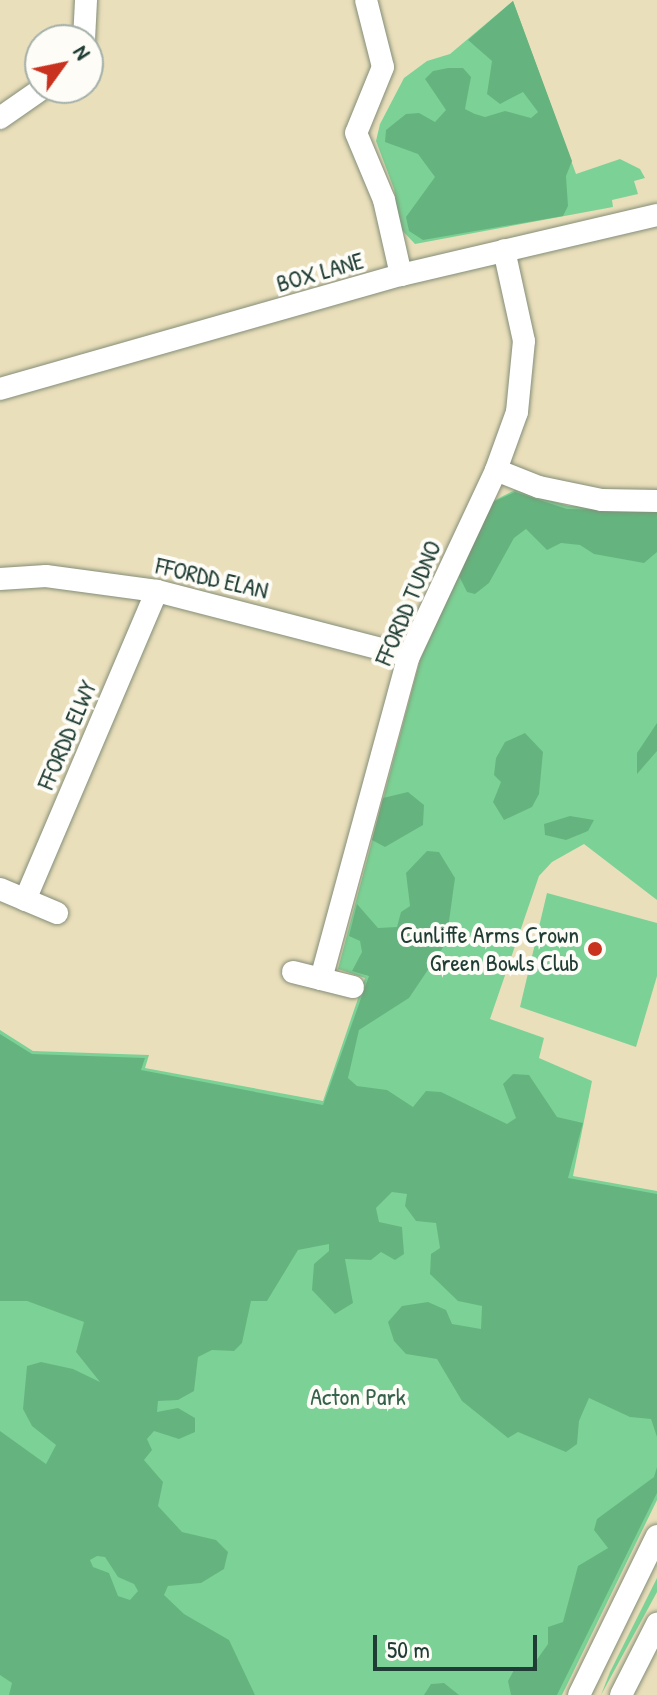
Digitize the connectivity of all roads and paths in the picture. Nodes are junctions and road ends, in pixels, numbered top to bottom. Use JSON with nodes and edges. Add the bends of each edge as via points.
{"nodes":[{"id":1,"x":86,"y":0,"type":"edge"},
{"id":2,"x":366,"y":0,"type":"edge"},
{"id":3,"x":85,"y":24,"type":"edge"},
{"id":4,"x":24,"y":101,"type":"edge"},
{"id":5,"x":0,"y":118,"type":"edge"},
{"id":6,"x":657,"y":215,"type":"edge"},
{"id":7,"x":504,"y":250,"type":"junction"},
{"id":8,"x":401,"y":275,"type":"junction"},
{"id":9,"x":0,"y":389,"type":"edge"},
{"id":10,"x":496,"y":470,"type":"junction"},
{"id":11,"x":657,"y":501,"type":"edge"},
{"id":12,"x":0,"y":579,"type":"edge"},
{"id":13,"x":157,"y":591,"type":"junction"},
{"id":14,"x":409,"y":656,"type":"junction"},
{"id":15,"x":0,"y":889,"type":"edge"},
{"id":16,"x":25,"y":900,"type":"junction"},
{"id":17,"x":57,"y":913,"type":"dead end"},
{"id":18,"x":293,"y":972,"type":"dead end"},
{"id":19,"x":321,"y":979,"type":"junction"},
{"id":20,"x":353,"y":987,"type":"dead end"},
{"id":21,"x":657,"y":1536,"type":"edge"},
{"id":22,"x":657,"y":1624,"type":"edge"},
{"id":23,"x":579,"y":1695,"type":"edge"},
{"id":24,"x":621,"y":1695,"type":"edge"}],
"edges":[{"from":1,"to":3,"type":"street"},
{"from":2,"to":8,"type":"street","via":[[383,67],[356,133],[384,200]]},
{"from":4,"to":5,"type":"street"},
{"from":6,"to":7,"type":"street","name":"BOX LANE"},
{"from":7,"to":8,"type":"street","name":"BOX LANE"},
{"from":7,"to":10,"type":"street","name":"FFORDD TUDNO","via":[[524,341],[517,412]]},
{"from":8,"to":9,"type":"street","name":"BOX LANE"},
{"from":10,"to":11,"type":"street","via":[[539,487],[602,500]]},
{"from":10,"to":14,"type":"street","name":"FFORDD TUDNO"},
{"from":12,"to":13,"type":"street","name":"FFORDD ELAN","via":[[46,576]]},
{"from":13,"to":14,"type":"street","name":"FFORDD ELAN"},
{"from":13,"to":16,"type":"street","name":"FFORDD ELWY"},
{"from":14,"to":19,"type":"street","name":"FFORDD TUDNO"},
{"from":15,"to":16,"type":"street"},
{"from":16,"to":17,"type":"street"},
{"from":18,"to":19,"type":"street"},
{"from":19,"to":20,"type":"street"},
{"from":21,"to":23,"type":"street"},
{"from":22,"to":24,"type":"street"}]}
